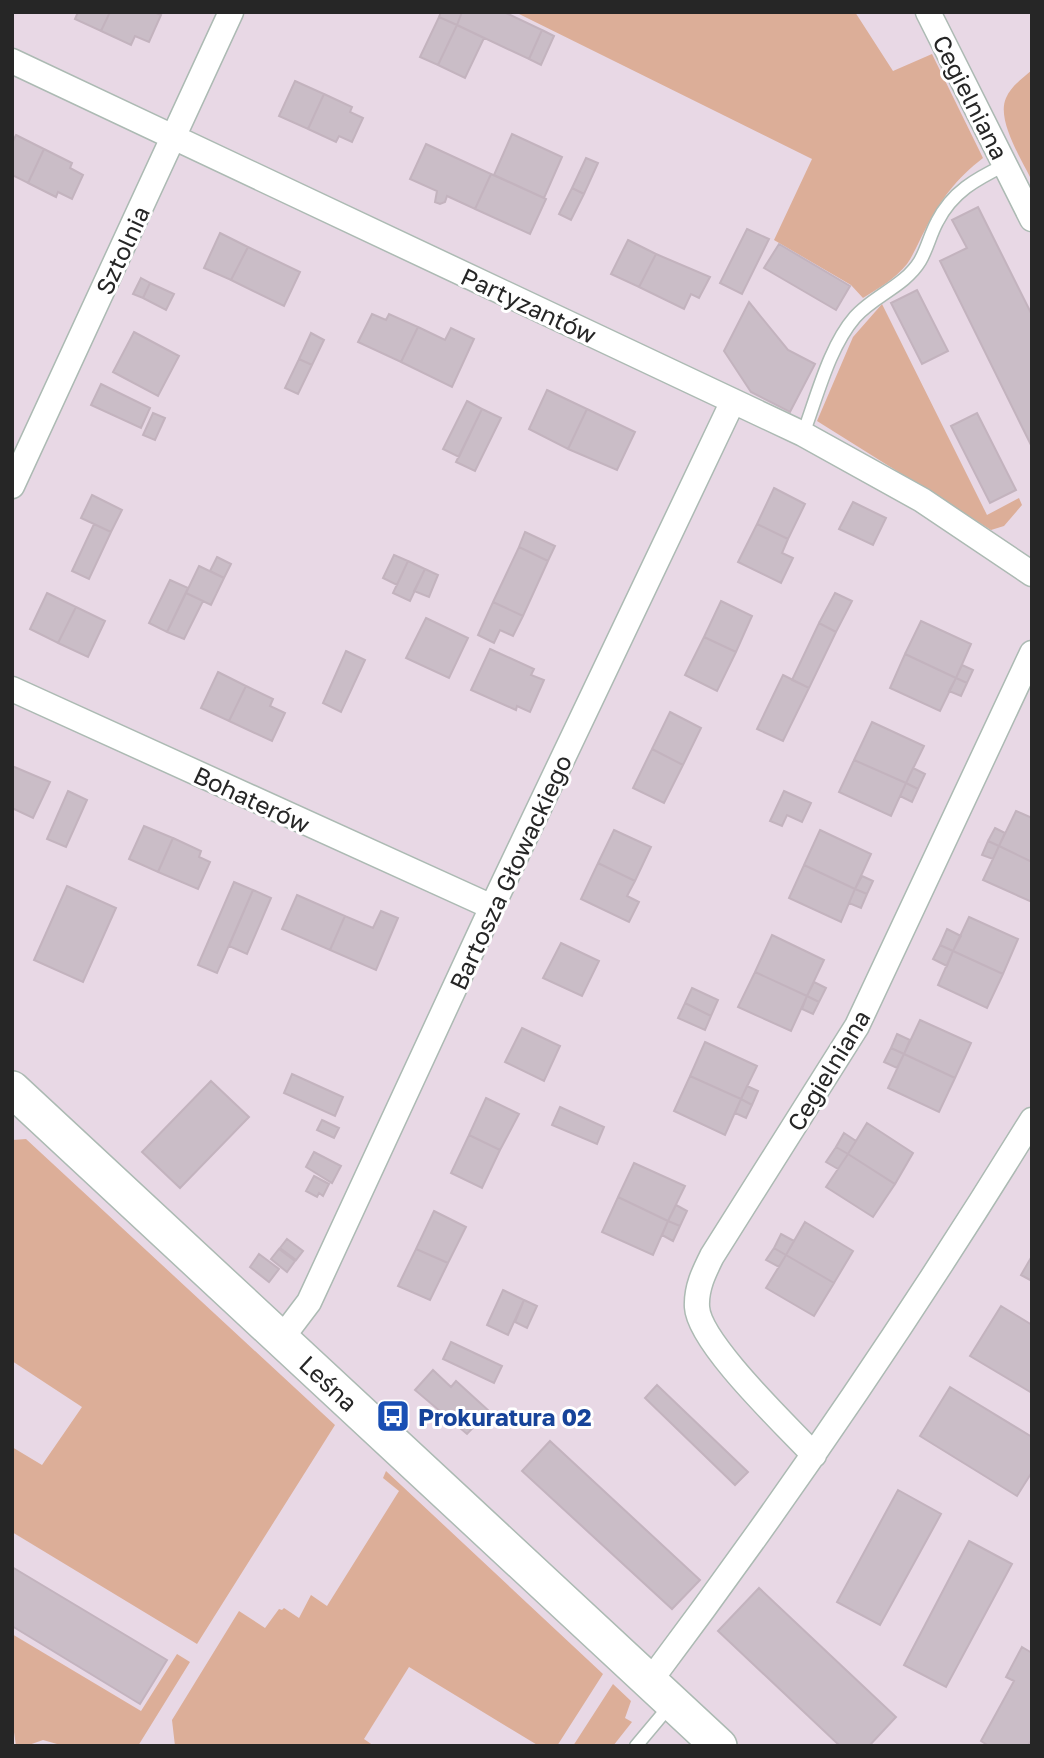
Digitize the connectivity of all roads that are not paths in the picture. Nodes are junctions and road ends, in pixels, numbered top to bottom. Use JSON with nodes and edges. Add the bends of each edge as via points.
{"nodes":[{"id":1,"x":231,"y":12,"type":"edge"},
{"id":2,"x":928,"y":12,"type":"edge"},
{"id":3,"x":12,"y":61,"type":"edge"},
{"id":4,"x":174,"y":138,"type":"junction"},
{"id":5,"x":1005,"y":165,"type":"junction"},
{"id":6,"x":1032,"y":219,"type":"edge"},
{"id":7,"x":733,"y":401,"type":"junction"},
{"id":8,"x":803,"y":434,"type":"junction"},
{"id":9,"x":12,"y":486,"type":"edge"},
{"id":10,"x":1032,"y":574,"type":"edge"},
{"id":11,"x":1032,"y":653,"type":"edge"},
{"id":12,"x":12,"y":689,"type":"edge"},
{"id":13,"x":492,"y":907,"type":"junction"},
{"id":14,"x":13,"y":1093,"type":"edge"},
{"id":15,"x":1032,"y":1120,"type":"edge"},
{"id":16,"x":281,"y":1339,"type":"junction"},
{"id":17,"x":814,"y":1455,"type":"junction"},
{"id":18,"x":661,"y":1692,"type":"junction"},
{"id":19,"x":636,"y":1746,"type":"edge"},
{"id":20,"x":719,"y":1746,"type":"edge"}],
"edges":[{"from":1,"to":4,"type":"street","name":"Sztolnia"},
{"from":2,"to":5,"type":"street","name":"Cegielniana"},
{"from":3,"to":4,"type":"street","name":"Partyzantów"},
{"from":4,"to":7,"type":"street","name":"Partyzantów"},
{"from":4,"to":9,"type":"street","name":"Sztolnia"},
{"from":5,"to":6,"type":"street","name":"Cegielniana"},
{"from":5,"to":8,"type":"lane","via":[[961,188],[937,222],[919,263],[856,316],[840,337]]},
{"from":7,"to":8,"type":"street","name":"Partyzantów"},
{"from":7,"to":13,"type":"street","name":"Bartosza Głowackiego"},
{"from":8,"to":10,"type":"street","name":"Partyzantów","via":[[922,500]]},
{"from":11,"to":17,"type":"street","name":"Cegielniana","via":[[857,1026],[712,1256],[699,1285],[697,1307],[702,1325],[726,1360]]},
{"from":12,"to":13,"type":"street","name":"Bohaterów"},
{"from":13,"to":16,"type":"street","name":"Bartosza Głowackiego","via":[[309,1302]]},
{"from":14,"to":16,"type":"street","name":"Leśna"},
{"from":15,"to":17,"type":"street"},
{"from":16,"to":18,"type":"street","name":"Leśna"},
{"from":17,"to":18,"type":"street"},
{"from":18,"to":19,"type":"lane"},
{"from":18,"to":20,"type":"street","name":"Leśna"}]}
